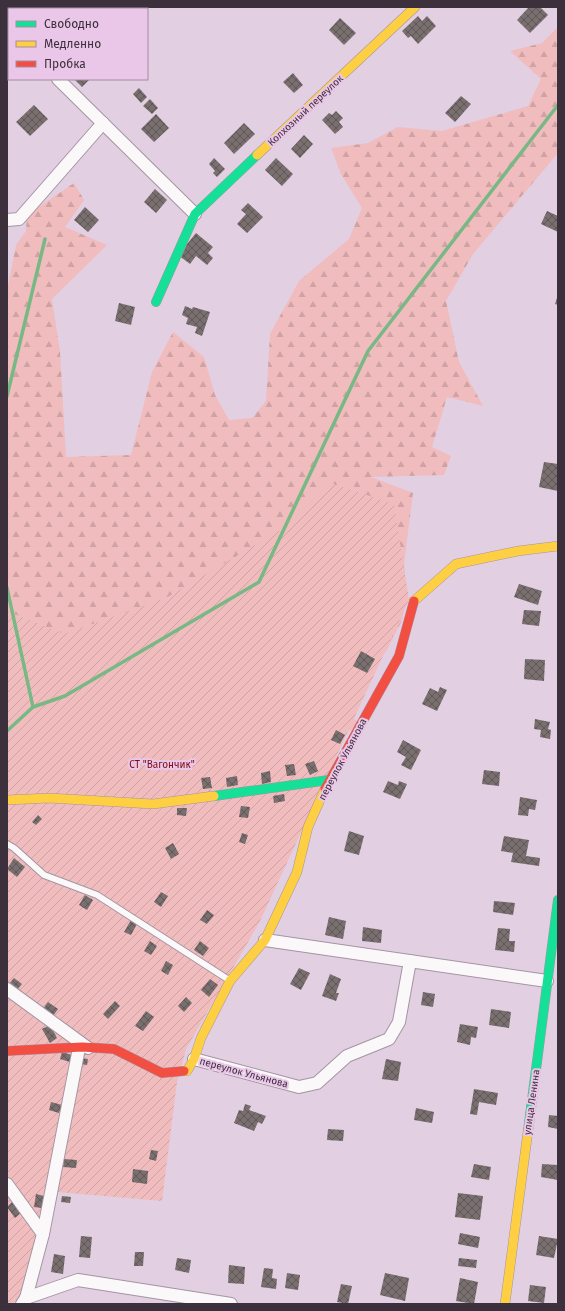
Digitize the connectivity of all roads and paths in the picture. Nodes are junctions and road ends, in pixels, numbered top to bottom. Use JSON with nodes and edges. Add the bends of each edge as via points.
{"nodes":[{"id":1,"x":415,"y":7,"type":"edge"},
{"id":2,"x":59,"y":80,"type":"edge"},
{"id":3,"x":332,"y":85,"type":"junction"},
{"id":4,"x":440,"y":110,"type":"dead end"},
{"id":5,"x":103,"y":123,"type":"junction"},
{"id":6,"x":195,"y":214,"type":"junction"},
{"id":7,"x":7,"y":220,"type":"edge"},
{"id":8,"x":156,"y":302,"type":"dead end"},
{"id":9,"x":558,"y":546,"type":"edge"},
{"id":10,"x":329,"y":780,"type":"junction"},
{"id":11,"x":7,"y":800,"type":"edge"},
{"id":12,"x":7,"y":844,"type":"edge"},
{"id":13,"x":558,"y":900,"type":"edge"},
{"id":14,"x":265,"y":940,"type":"junction"},
{"id":15,"x":410,"y":961,"type":"junction"},
{"id":16,"x":230,"y":981,"type":"junction"},
{"id":17,"x":549,"y":985,"type":"junction"},
{"id":18,"x":7,"y":989,"type":"edge"},
{"id":19,"x":84,"y":1048,"type":"junction"},
{"id":20,"x":7,"y":1052,"type":"edge"},
{"id":21,"x":194,"y":1059,"type":"junction"},
{"id":22,"x":7,"y":1184,"type":"edge"},
{"id":23,"x":43,"y":1234,"type":"junction"},
{"id":24,"x":24,"y":1301,"type":"edge"},
{"id":25,"x":231,"y":1304,"type":"edge"},
{"id":26,"x":505,"y":1304,"type":"edge"}],
"edges":[{"from":1,"to":3,"type":"street","name":"Колхозный переулок"},
{"from":2,"to":5,"type":"street"},
{"from":3,"to":4,"type":"path","via":[[353,97],[397,114],[419,116]]},
{"from":3,"to":6,"type":"street","name":"Колхозный переулок"},
{"from":5,"to":6,"type":"street"},
{"from":5,"to":7,"type":"street","via":[[18,219]]},
{"from":6,"to":8,"type":"street","name":"Колхозный переулок"},
{"from":9,"to":10,"type":"street","name":"переулок Ульянова","via":[[518,551],[456,564],[414,599],[399,656]]},
{"from":10,"to":11,"type":"street","via":[[153,804],[49,798]]},
{"from":10,"to":14,"type":"street","name":"переулок Ульянова","via":[[308,827],[297,872]]},
{"from":12,"to":16,"type":"lane","via":[[44,875],[97,894]]},
{"from":13,"to":17,"type":"street","name":"улица Ленина"},
{"from":14,"to":15,"type":"street"},
{"from":14,"to":16,"type":"street","name":"переулок Ульянова"},
{"from":15,"to":17,"type":"street"},
{"from":15,"to":21,"type":"street","name":"переулок Ульянова","via":[[399,1022],[389,1039],[347,1056],[317,1083],[299,1087]]},
{"from":16,"to":21,"type":"street","name":"переулок Ульянова","via":[[201,1038]]},
{"from":17,"to":26,"type":"street","name":"улица Ленина"},
{"from":18,"to":19,"type":"street"},
{"from":19,"to":20,"type":"street"},
{"from":19,"to":21,"type":"street","via":[[114,1050],[162,1072],[187,1070]]},
{"from":19,"to":23,"type":"street"},
{"from":22,"to":23,"type":"street"},
{"from":23,"to":24,"type":"street"},
{"from":24,"to":25,"type":"street","via":[[78,1280]]}]}
